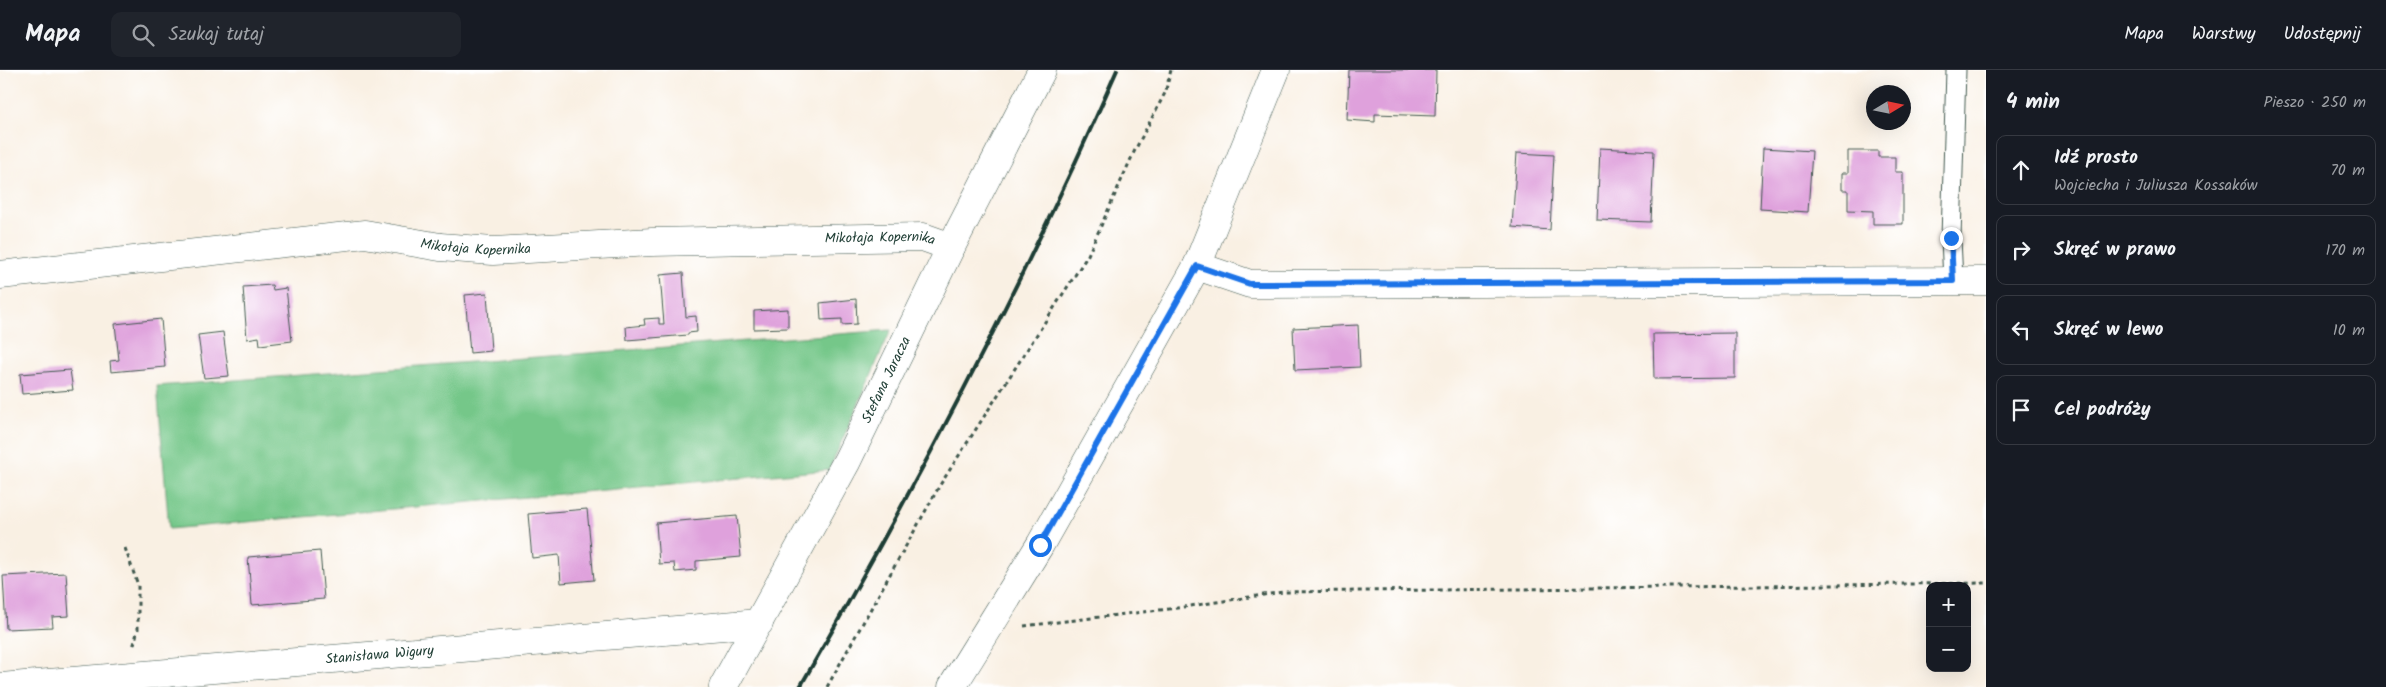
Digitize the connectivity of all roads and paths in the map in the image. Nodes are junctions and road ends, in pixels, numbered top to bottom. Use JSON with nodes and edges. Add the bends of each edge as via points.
{"nodes":[{"id":1,"x":1042,"y":70,"type":"edge"},
{"id":2,"x":1171,"y":70,"type":"edge"},
{"id":3,"x":1276,"y":70,"type":"edge"},
{"id":4,"x":1956,"y":70,"type":"edge"},
{"id":5,"x":952,"y":247,"type":"junction"},
{"id":6,"x":1197,"y":266,"type":"junction"},
{"id":7,"x":0,"y":275,"type":"edge"},
{"id":8,"x":1953,"y":281,"type":"junction"},
{"id":9,"x":1986,"y":281,"type":"edge"},
{"id":10,"x":125,"y":548,"type":"dead end"},
{"id":11,"x":1986,"y":583,"type":"edge"},
{"id":12,"x":759,"y":623,"type":"junction"},
{"id":13,"x":988,"y":628,"type":"junction"},
{"id":14,"x":127,"y":676,"type":"junction"},
{"id":15,"x":1,"y":687,"type":"edge"},
{"id":16,"x":723,"y":687,"type":"edge"},
{"id":17,"x":827,"y":687,"type":"edge"},
{"id":18,"x":952,"y":687,"type":"edge"}],
"edges":[{"from":1,"to":5,"type":"street","name":"Stefana Jaracza"},
{"from":2,"to":17,"type":"path","via":[[1165,93],[1134,152],[1088,256],[940,485]]},
{"from":3,"to":6,"type":"street"},
{"from":4,"to":8,"type":"lane","via":[[1951,238]]},
{"from":5,"to":7,"type":"street","name":"Mikołaja Kopernika","via":[[923,237],[652,242],[493,251],[440,248],[365,234]]},
{"from":5,"to":12,"type":"street","name":"Stefana Jaracza","via":[[847,461]]},
{"from":6,"to":8,"type":"street","via":[[1250,284]]},
{"from":6,"to":13,"type":"street","via":[[1040,545]]},
{"from":8,"to":9,"type":"street"},
{"from":10,"to":14,"type":"path","via":[[138,585],[138,629]]},
{"from":11,"to":13,"type":"path","via":[[1283,592],[1053,624]]},
{"from":12,"to":14,"type":"street","name":"Stanisława Wigury"},
{"from":12,"to":16,"type":"street","name":"Stefana Jaracza"},
{"from":13,"to":18,"type":"street"},
{"from":14,"to":15,"type":"street","name":"Stanisława Wigury"}]}
